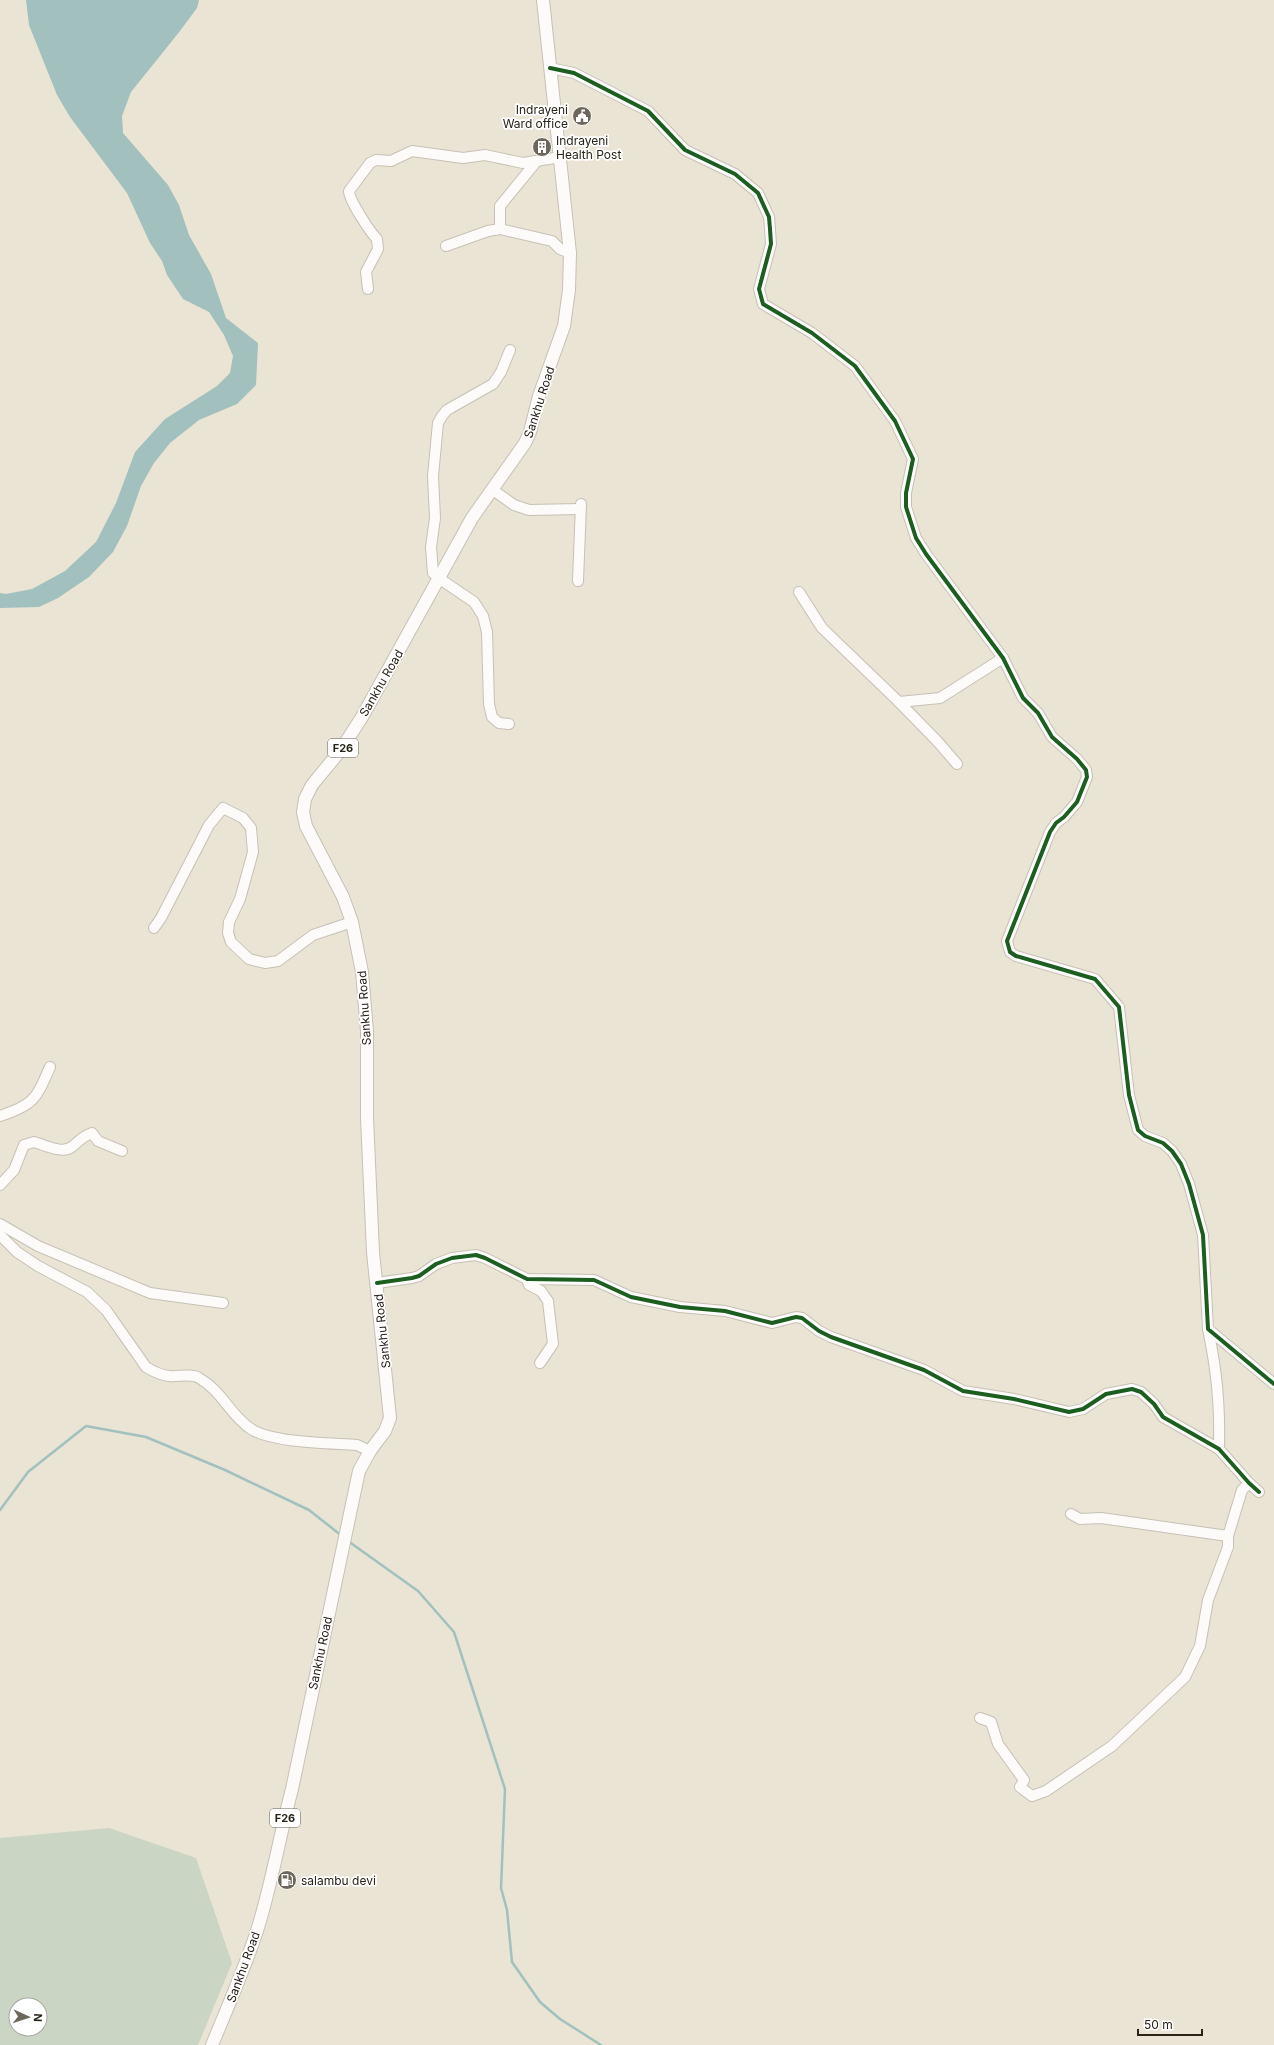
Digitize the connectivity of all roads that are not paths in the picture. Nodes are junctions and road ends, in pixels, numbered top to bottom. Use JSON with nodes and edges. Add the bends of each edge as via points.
{"nodes":[{"id":1,"x":543,"y":0,"type":"edge"},
{"id":2,"x":550,"y":68,"type":"junction"},
{"id":3,"x":561,"y":157,"type":"junction"},
{"id":4,"x":536,"y":162,"type":"junction"},
{"id":5,"x":500,"y":229,"type":"junction"},
{"id":6,"x":446,"y":246,"type":"dead end"},
{"id":7,"x":570,"y":254,"type":"junction"},
{"id":8,"x":368,"y":289,"type":"dead end"},
{"id":9,"x":510,"y":350,"type":"dead end"},
{"id":10,"x":493,"y":490,"type":"junction"},
{"id":11,"x":440,"y":579,"type":"junction"},
{"id":12,"x":578,"y":581,"type":"dead end"},
{"id":13,"x":799,"y":592,"type":"dead end"},
{"id":14,"x":1003,"y":658,"type":"junction"},
{"id":15,"x":899,"y":702,"type":"junction"},
{"id":16,"x":509,"y":724,"type":"dead end"},
{"id":17,"x":957,"y":764,"type":"dead end"},
{"id":18,"x":352,"y":922,"type":"junction"},
{"id":19,"x":154,"y":928,"type":"dead end"},
{"id":20,"x":50,"y":1068,"type":"dead end"},
{"id":21,"x":0,"y":1116,"type":"edge"},
{"id":22,"x":122,"y":1151,"type":"dead end"},
{"id":23,"x":0,"y":1185,"type":"edge"},
{"id":24,"x":0,"y":1224,"type":"edge"},
{"id":25,"x":0,"y":1235,"type":"edge"},
{"id":26,"x":527,"y":1279,"type":"junction"},
{"id":27,"x":377,"y":1283,"type":"junction"},
{"id":28,"x":223,"y":1303,"type":"dead end"},
{"id":29,"x":1208,"y":1329,"type":"junction"},
{"id":30,"x":540,"y":1363,"type":"dead end"},
{"id":31,"x":1274,"y":1384,"type":"edge"},
{"id":32,"x":1219,"y":1449,"type":"junction"},
{"id":33,"x":370,"y":1451,"type":"junction"},
{"id":34,"x":1249,"y":1483,"type":"junction"},
{"id":35,"x":1259,"y":1492,"type":"dead end"},
{"id":36,"x":1071,"y":1514,"type":"dead end"},
{"id":37,"x":1228,"y":1536,"type":"junction"},
{"id":38,"x":980,"y":1718,"type":"dead end"},
{"id":39,"x":212,"y":2045,"type":"edge"}],
"edges":[{"from":1,"to":2,"type":"main road","name":"Sankhu Road","number":"F26"},
{"from":2,"to":3,"type":"main road","name":"Sankhu Road","number":"F26"},
{"from":2,"to":14,"type":"street","via":[[574,73],[648,111],[685,150],[735,174],[758,193],[768,217],[770,237],[768,258],[759,290],[763,304],[812,333],[855,366],[895,421],[913,459],[906,493],[906,507],[916,538]]},
{"from":3,"to":4,"type":"street"},
{"from":3,"to":7,"type":"main road","name":"Sankhu Road","number":"F26"},
{"from":4,"to":5,"type":"street","via":[[500,206]]},
{"from":4,"to":8,"type":"street","via":[[523,163],[484,155],[454,157],[412,151],[391,160],[376,160],[370,163],[348,191],[349,199],[356,206],[370,233],[377,239],[378,249],[366,272]]},
{"from":5,"to":6,"type":"street"},
{"from":5,"to":7,"type":"street","via":[[552,241]]},
{"from":7,"to":10,"type":"main road","name":"Sankhu Road","number":"F26","via":[[564,326],[539,396],[530,432],[518,456]]},
{"from":9,"to":11,"type":"street","via":[[493,384],[447,410],[438,423],[433,476],[434,518],[431,547],[434,573]]},
{"from":10,"to":11,"type":"main road","name":"Sankhu Road","number":"F26","via":[[472,518]]},
{"from":10,"to":12,"type":"street","via":[[520,508],[529,510],[580,506]]},
{"from":11,"to":16,"type":"street","via":[[474,602],[483,616],[487,632],[489,704],[492,717],[499,723]]},
{"from":11,"to":18,"type":"main road","name":"Sankhu Road","number":"F26","via":[[362,717],[340,752],[312,785],[305,799],[303,812],[306,826],[343,897]]},
{"from":13,"to":15,"type":"street","via":[[822,628]]},
{"from":14,"to":15,"type":"street","via":[[940,698]]},
{"from":14,"to":29,"type":"street","via":[[1023,698],[1038,713],[1052,737],[1086,770],[1087,777],[1077,802],[1050,832],[1007,941],[1010,952],[1016,956],[1096,979],[1120,1007],[1129,1095],[1138,1130],[1172,1151],[1181,1164],[1203,1235]]},
{"from":15,"to":17,"type":"street"},
{"from":18,"to":19,"type":"street","via":[[313,935],[278,961],[265,963],[249,958],[231,942],[228,933],[229,922],[240,899],[252,852],[251,828],[243,818],[223,808],[209,825]]},
{"from":18,"to":27,"type":"main road","name":"Sankhu Road","number":"F26","via":[[366,995],[367,1118]]},
{"from":20,"to":21,"type":"street","via":[[38,1094],[28,1105]]},
{"from":22,"to":23,"type":"street","via":[[98,1141],[92,1133],[84,1135],[62,1150],[29,1142],[24,1145],[14,1170]]},
{"from":24,"to":28,"type":"street","via":[[38,1246],[150,1293]]},
{"from":25,"to":33,"type":"street","via":[[17,1252],[38,1266],[87,1292],[106,1310],[146,1367],[156,1374],[197,1376],[216,1389],[231,1410],[251,1429],[273,1438],[357,1445]]},
{"from":26,"to":27,"type":"street","via":[[485,1258],[467,1255],[436,1264],[412,1278]]},
{"from":26,"to":30,"type":"street","via":[[529,1285],[545,1294],[548,1301],[553,1344]]},
{"from":26,"to":32,"type":"street","via":[[594,1280],[631,1297],[726,1311],[772,1323],[802,1318],[831,1337],[924,1370],[963,1391],[1014,1399],[1069,1412],[1083,1409],[1106,1394],[1132,1389],[1141,1392],[1163,1417]]},
{"from":27,"to":33,"type":"main road","name":"Sankhu Road","number":"F26","via":[[390,1418],[385,1431]]},
{"from":29,"to":31,"type":"street"},
{"from":29,"to":32,"type":"street","via":[[1217,1370]]},
{"from":32,"to":34,"type":"street"},
{"from":33,"to":39,"type":"main road","name":"Sankhu Road","number":"F26","via":[[359,1471],[270,1882],[255,1936]]},
{"from":34,"to":35,"type":"street"},
{"from":34,"to":37,"type":"street","via":[[1242,1490]]},
{"from":36,"to":37,"type":"street","via":[[1080,1519],[1101,1518]]},
{"from":37,"to":38,"type":"street","via":[[1228,1547],[1208,1600],[1200,1646],[1185,1677],[1112,1746],[1046,1791],[1032,1796],[1020,1787],[1024,1780],[998,1744],[991,1722]]}]}
